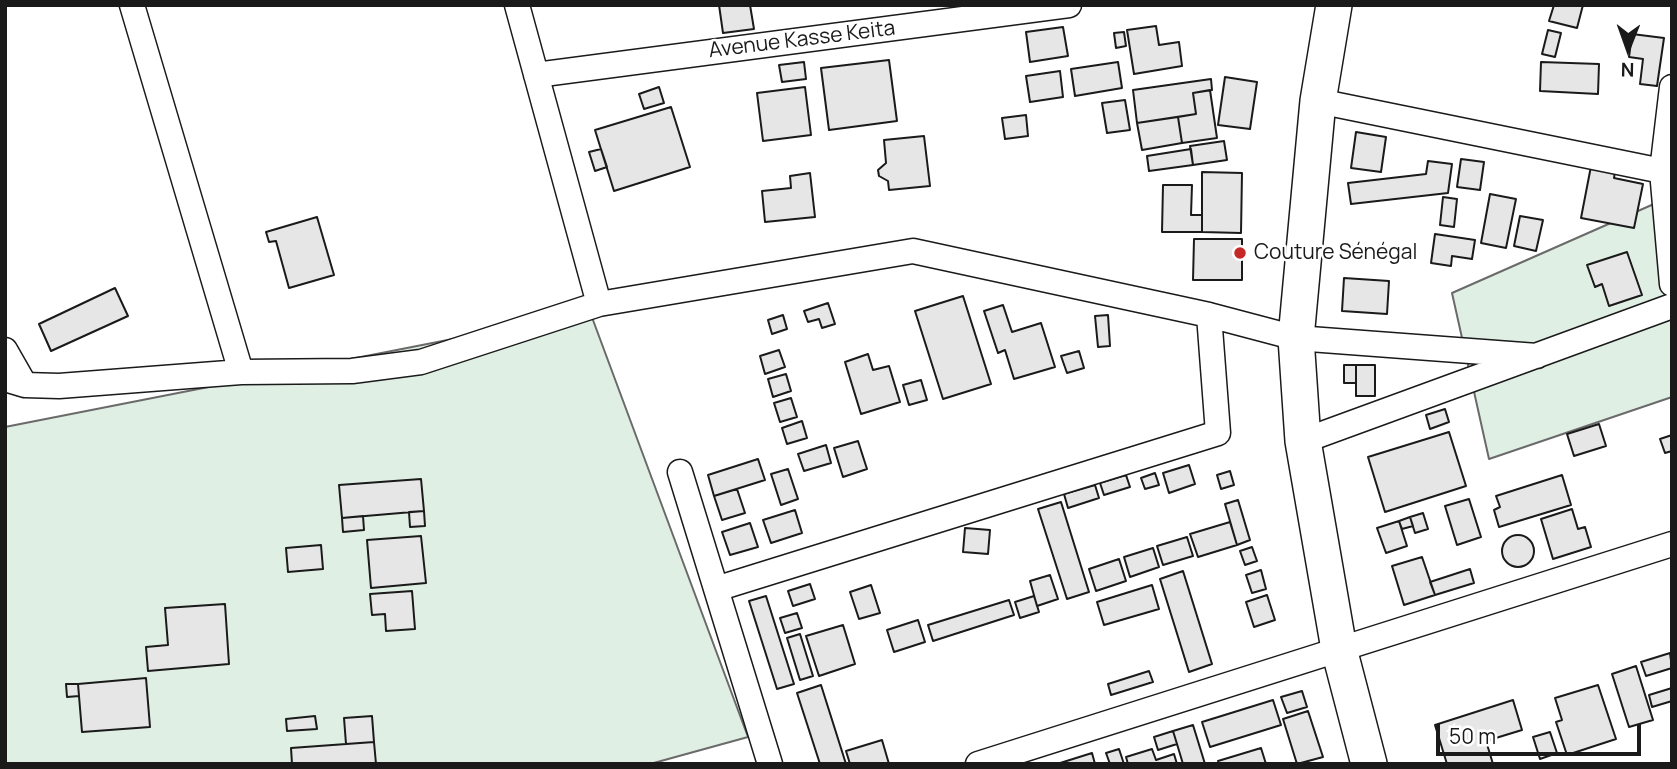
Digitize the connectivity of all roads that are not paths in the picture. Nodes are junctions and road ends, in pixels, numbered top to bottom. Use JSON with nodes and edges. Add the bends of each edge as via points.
{"nodes":[{"id":1,"x":132,"y":5,"type":"edge"},
{"id":2,"x":517,"y":5,"type":"edge"},
{"id":3,"x":1069,"y":5,"type":"edge"},
{"id":4,"x":1334,"y":5,"type":"edge"},
{"id":5,"x":536,"y":75,"type":"junction"},
{"id":6,"x":1672,"y":87,"type":"edge"},
{"id":7,"x":1318,"y":101,"type":"junction"},
{"id":8,"x":1662,"y":171,"type":"junction"},
{"id":9,"x":1672,"y":284,"type":"edge"},
{"id":10,"x":599,"y":304,"type":"junction"},
{"id":11,"x":1672,"y":306,"type":"edge"},
{"id":12,"x":1209,"y":315,"type":"junction"},
{"id":13,"x":1296,"y":338,"type":"junction"},
{"id":14,"x":5,"y":350,"type":"edge"},
{"id":15,"x":1537,"y":356,"type":"junction"},
{"id":16,"x":241,"y":372,"type":"junction"},
{"id":17,"x":15,"y":382,"type":"edge"},
{"id":18,"x":1303,"y":441,"type":"junction"},
{"id":19,"x":680,"y":472,"type":"dead end"},
{"id":20,"x":1672,"y":544,"type":"edge"},
{"id":21,"x":716,"y":589,"type":"junction"},
{"id":22,"x":1339,"y":649,"type":"junction"},
{"id":23,"x":770,"y":764,"type":"edge"},
{"id":24,"x":978,"y":764,"type":"edge"},
{"id":25,"x":1370,"y":764,"type":"edge"}],
"edges":[{"from":1,"to":16,"type":"street"},
{"from":2,"to":5,"type":"street"},
{"from":3,"to":5,"type":"street","name":"Avenue Kasse Keita"},
{"from":4,"to":7,"type":"main road"},
{"from":5,"to":10,"type":"street"},
{"from":6,"to":8,"type":"street"},
{"from":7,"to":8,"type":"street"},
{"from":7,"to":13,"type":"main road"},
{"from":8,"to":9,"type":"street"},
{"from":10,"to":12,"type":"street","via":[[913,251]]},
{"from":10,"to":16,"type":"street","via":[[421,362],[352,371]]},
{"from":11,"to":15,"type":"street"},
{"from":12,"to":13,"type":"street"},
{"from":12,"to":21,"type":"street","via":[[1218,433]]},
{"from":13,"to":15,"type":"street"},
{"from":13,"to":18,"type":"main road"},
{"from":14,"to":17,"type":"street"},
{"from":15,"to":18,"type":"street"},
{"from":16,"to":17,"type":"street"},
{"from":18,"to":22,"type":"main road"},
{"from":19,"to":21,"type":"street"},
{"from":20,"to":22,"type":"street"},
{"from":21,"to":23,"type":"street"},
{"from":22,"to":24,"type":"street"},
{"from":22,"to":25,"type":"main road"}]}
